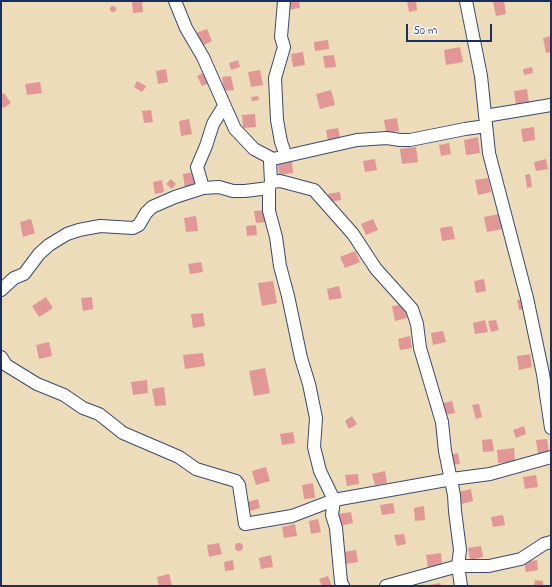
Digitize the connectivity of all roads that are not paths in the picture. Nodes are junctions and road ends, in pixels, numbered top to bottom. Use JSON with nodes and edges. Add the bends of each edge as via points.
{"nodes":[{"id":1,"x":175,"y":1,"type":"edge"},
{"id":2,"x":284,"y":1,"type":"edge"},
{"id":3,"x":466,"y":1,"type":"edge"},
{"id":4,"x":551,"y":105,"type":"edge"},
{"id":5,"x":224,"y":106,"type":"junction"},
{"id":6,"x":486,"y":121,"type":"junction"},
{"id":7,"x":286,"y":156,"type":"junction"},
{"id":8,"x":273,"y":158,"type":"junction"},
{"id":9,"x":270,"y":185,"type":"junction"},
{"id":10,"x":203,"y":188,"type":"junction"},
{"id":11,"x":1,"y":290,"type":"edge"},
{"id":12,"x":1,"y":357,"type":"edge"},
{"id":13,"x":547,"y":374,"type":"edge"},
{"id":14,"x":551,"y":428,"type":"edge"},
{"id":15,"x":551,"y":457,"type":"edge"},
{"id":16,"x":452,"y":478,"type":"junction"},
{"id":17,"x":334,"y":500,"type":"junction"},
{"id":18,"x":551,"y":542,"type":"edge"},
{"id":19,"x":458,"y":566,"type":"junction"},
{"id":20,"x":343,"y":586,"type":"edge"},
{"id":21,"x":386,"y":586,"type":"edge"},
{"id":22,"x":461,"y":586,"type":"edge"}],
"edges":[{"from":1,"to":5,"type":"street"},
{"from":2,"to":7,"type":"street","via":[[281,37],[284,47],[274,78],[277,120]]},
{"from":3,"to":6,"type":"street","via":[[481,76]]},
{"from":4,"to":6,"type":"street"},
{"from":5,"to":8,"type":"street","via":[[235,129],[254,149]]},
{"from":5,"to":10,"type":"street","via":[[213,124],[197,167]]},
{"from":6,"to":7,"type":"street","via":[[465,129],[410,140],[357,140]]},
{"from":6,"to":13,"type":"street","via":[[489,153]]},
{"from":7,"to":8,"type":"street"},
{"from":8,"to":9,"type":"street","via":[[270,162]]},
{"from":9,"to":10,"type":"street","via":[[239,191]]},
{"from":9,"to":16,"type":"street","via":[[280,181],[314,190],[353,234],[376,268],[412,309],[420,348],[442,422],[445,451]]},
{"from":9,"to":17,"type":"street","via":[[269,211],[316,418],[314,447],[320,471]]},
{"from":10,"to":11,"type":"street","via":[[152,207],[134,228],[100,226],[67,234],[49,245],[24,274],[14,278]]},
{"from":12,"to":17,"type":"street","via":[[6,365],[37,384],[99,414],[123,433],[179,457],[196,469],[236,481],[239,485],[245,524],[292,516]]},
{"from":13,"to":14,"type":"street"},
{"from":15,"to":16,"type":"street","via":[[490,474]]},
{"from":16,"to":17,"type":"street"},
{"from":16,"to":19,"type":"street","via":[[460,550]]},
{"from":17,"to":20,"type":"street","via":[[332,515]]},
{"from":18,"to":19,"type":"street","via":[[521,559],[489,566]]},
{"from":19,"to":21,"type":"street"},
{"from":19,"to":22,"type":"street"}]}
